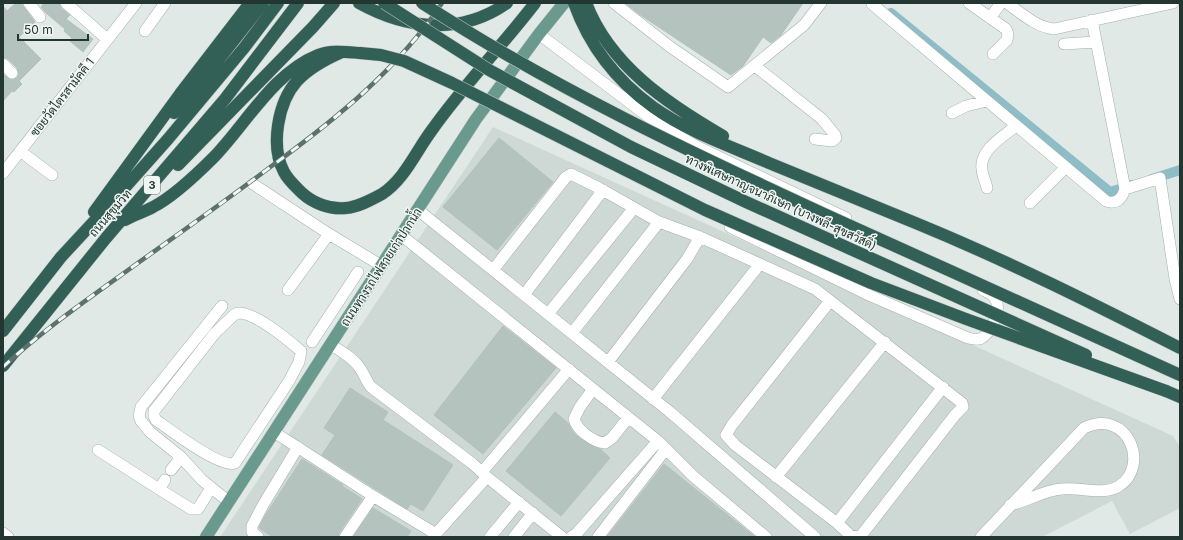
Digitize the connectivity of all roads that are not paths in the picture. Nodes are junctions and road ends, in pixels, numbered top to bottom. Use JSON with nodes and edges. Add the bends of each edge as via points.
{"nodes":[{"id":1,"x":29,"y":3,"type":"edge"},
{"id":2,"x":66,"y":3,"type":"edge"},
{"id":3,"x":136,"y":3,"type":"edge"},
{"id":4,"x":165,"y":3,"type":"edge"},
{"id":5,"x":244,"y":3,"type":"edge"},
{"id":6,"x":250,"y":3,"type":"edge"},
{"id":7,"x":263,"y":3,"type":"edge"},
{"id":8,"x":278,"y":3,"type":"edge"},
{"id":9,"x":298,"y":3,"type":"edge"},
{"id":10,"x":334,"y":3,"type":"edge"},
{"id":11,"x":359,"y":3,"type":"edge"},
{"id":12,"x":384,"y":3,"type":"edge"},
{"id":13,"x":422,"y":3,"type":"edge"},
{"id":14,"x":506,"y":3,"type":"edge"},
{"id":15,"x":534,"y":3,"type":"edge"},
{"id":16,"x":564,"y":3,"type":"edge"},
{"id":17,"x":574,"y":3,"type":"edge"},
{"id":18,"x":586,"y":3,"type":"edge"},
{"id":19,"x":615,"y":3,"type":"edge"},
{"id":20,"x":821,"y":3,"type":"edge"},
{"id":21,"x":969,"y":3,"type":"edge"},
{"id":22,"x":1001,"y":3,"type":"edge"},
{"id":23,"x":1006,"y":3,"type":"edge"},
{"id":24,"x":1173,"y":3,"type":"edge"},
{"id":25,"x":872,"y":4,"type":"dead end"},
{"id":26,"x":1152,"y":5,"type":"edge"},
{"id":27,"x":40,"y":17,"type":"dead end"},
{"id":28,"x":990,"y":18,"type":"junction"},
{"id":29,"x":1092,"y":20,"type":"junction"},
{"id":30,"x":236,"y":22,"type":"junction"},
{"id":31,"x":145,"y":31,"type":"dead end"},
{"id":32,"x":539,"y":34,"type":"junction"},
{"id":33,"x":107,"y":39,"type":"junction"},
{"id":34,"x":1096,"y":42,"type":"junction"},
{"id":35,"x":1064,"y":44,"type":"dead end"},
{"id":36,"x":342,"y":52,"type":"junction"},
{"id":37,"x":993,"y":54,"type":"dead end"},
{"id":38,"x":3,"y":64,"type":"edge"},
{"id":39,"x":755,"y":66,"type":"junction"},
{"id":40,"x":12,"y":73,"type":"dead end"},
{"id":41,"x":986,"y":101,"type":"junction"},
{"id":42,"x":486,"y":106,"type":"junction"},
{"id":43,"x":952,"y":113,"type":"dead end"},
{"id":44,"x":1016,"y":126,"type":"junction"},
{"id":45,"x":815,"y":139,"type":"dead end"},
{"id":46,"x":142,"y":148,"type":"junction"},
{"id":47,"x":20,"y":151,"type":"junction"},
{"id":48,"x":768,"y":162,"type":"junction"},
{"id":49,"x":1066,"y":167,"type":"junction"},
{"id":50,"x":3,"y":173,"type":"edge"},
{"id":51,"x":52,"y":175,"type":"dead end"},
{"id":52,"x":253,"y":184,"type":"dead end"},
{"id":53,"x":987,"y":188,"type":"dead end"},
{"id":54,"x":1124,"y":188,"type":"junction"},
{"id":55,"x":603,"y":190,"type":"junction"},
{"id":56,"x":137,"y":203,"type":"junction"},
{"id":57,"x":1030,"y":203,"type":"dead end"},
{"id":58,"x":634,"y":208,"type":"junction"},
{"id":59,"x":418,"y":210,"type":"junction"},
{"id":60,"x":120,"y":222,"type":"junction"},
{"id":61,"x":659,"y":222,"type":"junction"},
{"id":62,"x":329,"y":234,"type":"junction"},
{"id":63,"x":401,"y":235,"type":"junction"},
{"id":64,"x":700,"y":237,"type":"junction"},
{"id":65,"x":62,"y":257,"type":"junction"},
{"id":66,"x":760,"y":264,"type":"junction"},
{"id":67,"x":382,"y":266,"type":"junction"},
{"id":68,"x":493,"y":270,"type":"junction"},
{"id":69,"x":358,"y":272,"type":"dead end"},
{"id":70,"x":288,"y":290,"type":"dead end"},
{"id":71,"x":524,"y":295,"type":"junction"},
{"id":72,"x":1180,"y":299,"type":"edge"},
{"id":73,"x":830,"y":300,"type":"junction"},
{"id":74,"x":222,"y":306,"type":"dead end"},
{"id":75,"x":335,"y":307,"type":"junction"},
{"id":76,"x":548,"y":314,"type":"junction"},
{"id":77,"x":348,"y":317,"type":"junction"},
{"id":78,"x":3,"y":331,"type":"edge"},
{"id":79,"x":572,"y":334,"type":"junction"},
{"id":80,"x":312,"y":342,"type":"dead end"},
{"id":81,"x":885,"y":342,"type":"junction"},
{"id":82,"x":330,"y":345,"type":"junction"},
{"id":83,"x":1180,"y":348,"type":"edge"},
{"id":84,"x":608,"y":362,"type":"junction"},
{"id":85,"x":3,"y":366,"type":"edge"},
{"id":86,"x":569,"y":369,"type":"junction"},
{"id":87,"x":1180,"y":374,"type":"edge"},
{"id":88,"x":943,"y":387,"type":"junction"},
{"id":89,"x":593,"y":389,"type":"junction"},
{"id":90,"x":1166,"y":391,"type":"junction"},
{"id":91,"x":1180,"y":397,"type":"edge"},
{"id":92,"x":654,"y":399,"type":"junction"},
{"id":93,"x":154,"y":416,"type":"junction"},
{"id":94,"x":628,"y":418,"type":"junction"},
{"id":95,"x":141,"y":421,"type":"junction"},
{"id":96,"x":274,"y":432,"type":"junction"},
{"id":97,"x":658,"y":441,"type":"junction"},
{"id":98,"x":298,"y":447,"type":"junction"},
{"id":99,"x":666,"y":449,"type":"junction"},
{"id":100,"x":98,"y":450,"type":"dead end"},
{"id":101,"x":181,"y":457,"type":"junction"},
{"id":102,"x":171,"y":470,"type":"dead end"},
{"id":103,"x":485,"y":475,"type":"junction"},
{"id":104,"x":776,"y":477,"type":"junction"},
{"id":105,"x":211,"y":488,"type":"junction"},
{"id":106,"x":373,"y":496,"type":"junction"},
{"id":107,"x":229,"y":502,"type":"junction"},
{"id":108,"x":519,"y":502,"type":"junction"},
{"id":109,"x":1010,"y":505,"type":"junction"},
{"id":110,"x":533,"y":513,"type":"junction"},
{"id":111,"x":836,"y":522,"type":"junction"},
{"id":112,"x":3,"y":533,"type":"edge"},
{"id":113,"x":434,"y":535,"type":"edge"},
{"id":114,"x":8,"y":537,"type":"edge"},
{"id":115,"x":206,"y":537,"type":"edge"},
{"id":116,"x":258,"y":537,"type":"edge"},
{"id":117,"x":345,"y":537,"type":"edge"},
{"id":118,"x":490,"y":537,"type":"edge"},
{"id":119,"x":514,"y":537,"type":"edge"},
{"id":120,"x":562,"y":537,"type":"edge"},
{"id":121,"x":571,"y":537,"type":"edge"},
{"id":122,"x":598,"y":537,"type":"edge"},
{"id":123,"x":766,"y":537,"type":"edge"},
{"id":124,"x":815,"y":537,"type":"edge"},
{"id":125,"x":859,"y":537,"type":"edge"},
{"id":126,"x":981,"y":537,"type":"edge"}],
"edges":[{"from":1,"to":27,"type":"street"},
{"from":2,"to":33,"type":"street"},
{"from":3,"to":33,"type":"street","name":"ซอยวัดไตรสามัคคี 1"},
{"from":4,"to":31,"type":"street"},
{"from":5,"to":30,"type":"highway"},
{"from":6,"to":30,"type":"highway"},
{"from":7,"to":46,"type":"highway","via":[[185,102]]},
{"from":8,"to":65,"type":"highway","name":"ถนนสุขุมวิท","number":"3","via":[[168,139]]},
{"from":9,"to":56,"type":"highway","name":"ถนนสุขุมวิท","number":"3","via":[[225,98]]},
{"from":10,"to":56,"type":"highway","via":[[314,28]]},
{"from":11,"to":14,"type":"highway","bridge":true,"via":[[404,22],[434,25],[472,20]]},
{"from":12,"to":90,"type":"highway","name":"ทางพิเศษกาญจนาภิเษก (บางพลี-สุขสวัสดิ์)","bridge":true,"via":[[489,70],[630,147]]},
{"from":13,"to":87,"type":"highway","name":"ทางพิเศษกาญจนาภิเษก (บางพลี-สุขสวัสดิ์)","bridge":true,"via":[[578,95],[698,156]]},
{"from":15,"to":36,"type":"highway","via":[[431,130],[396,182],[383,193],[359,205],[346,208],[321,205],[307,198],[283,171],[277,140],[281,110],[296,81],[318,63]]},
{"from":16,"to":32,"type":"main road","name":"ถนนทางรถไฟสายเก่าปากน้ำ"},
{"from":17,"to":48,"type":"highway","via":[[602,57],[615,73],[653,106],[702,134]]},
{"from":18,"to":48,"type":"highway","via":[[610,45],[646,85],[689,117]]},
{"from":19,"to":39,"type":"street","via":[[669,46],[728,87]]},
{"from":20,"to":39,"type":"street","via":[[804,25]]},
{"from":21,"to":28,"type":"street"},
{"from":22,"to":28,"type":"street"},
{"from":23,"to":29,"type":"street","via":[[1047,28],[1054,29]]},
{"from":24,"to":26,"type":"street"},
{"from":25,"to":41,"type":"street"},
{"from":26,"to":29,"type":"street"},
{"from":28,"to":37,"type":"street","via":[[1006,29],[1008,34],[1007,40]]},
{"from":29,"to":34,"type":"street"},
{"from":30,"to":46,"type":"highway"},
{"from":32,"to":42,"type":"main road","name":"ถนนทางรถไฟสายเก่าปากน้ำ"},
{"from":32,"to":42,"type":"street","via":[[658,124],[696,146],[948,269],[994,296],[998,304],[991,328],[978,340],[968,338],[883,301]]},
{"from":33,"to":47,"type":"street","name":"ซอยวัดไตรสามัคคี 1"},
{"from":34,"to":35,"type":"street"},
{"from":34,"to":54,"type":"street"},
{"from":36,"to":60,"type":"highway","via":[[319,55],[294,69],[268,94],[214,157],[185,183],[154,207]]},
{"from":36,"to":90,"type":"highway","bridge":true,"via":[[381,55],[404,61],[705,210],[871,282]]},
{"from":38,"to":40,"type":"street"},
{"from":39,"to":45,"type":"street","via":[[822,119],[836,138],[832,141]]},
{"from":41,"to":43,"type":"street"},
{"from":41,"to":44,"type":"street"},
{"from":42,"to":59,"type":"main road","name":"ถนนทางรถไฟสายเก่าปากน้ำ"},
{"from":44,"to":49,"type":"street"},
{"from":44,"to":53,"type":"street","via":[[984,156],[982,169]]},
{"from":46,"to":65,"type":"highway"},
{"from":47,"to":50,"type":"street","name":"ซอยวัดไตรสามัคคี 1"},
{"from":47,"to":51,"type":"street"},
{"from":48,"to":83,"type":"highway","via":[[998,258]]},
{"from":49,"to":54,"type":"street","via":[[1106,201],[1117,202]]},
{"from":49,"to":57,"type":"street"},
{"from":52,"to":62,"type":"street"},
{"from":54,"to":72,"type":"street","via":[[1160,178]]},
{"from":55,"to":58,"type":"street"},
{"from":55,"to":68,"type":"street","via":[[571,174],[566,177]]},
{"from":55,"to":71,"type":"street"},
{"from":56,"to":60,"type":"highway","name":"ถนนสุขุมวิท","number":"3"},
{"from":58,"to":61,"type":"street"},
{"from":58,"to":76,"type":"street"},
{"from":59,"to":63,"type":"main road","name":"ถนนทางรถไฟสายเก่าปากน้ำ"},
{"from":59,"to":68,"type":"street"},
{"from":60,"to":85,"type":"highway","name":"ถนนสุขุมวิท","number":"3"},
{"from":61,"to":64,"type":"street"},
{"from":61,"to":79,"type":"street"},
{"from":62,"to":67,"type":"street"},
{"from":62,"to":70,"type":"street"},
{"from":63,"to":67,"type":"main road","name":"ถนนทางรถไฟสายเก่าปากน้ำ"},
{"from":63,"to":86,"type":"street"},
{"from":64,"to":66,"type":"street"},
{"from":64,"to":84,"type":"street","via":[[687,259]]},
{"from":65,"to":78,"type":"highway","name":"ถนนสุขุมวิท","number":"3"},
{"from":66,"to":73,"type":"street","via":[[815,289]]},
{"from":66,"to":92,"type":"street"},
{"from":67,"to":77,"type":"main road","name":"ถนนทางรถไฟสายเก่าปากน้ำ"},
{"from":68,"to":71,"type":"street"},
{"from":69,"to":75,"type":"street"},
{"from":71,"to":76,"type":"street"},
{"from":73,"to":81,"type":"street"},
{"from":73,"to":104,"type":"street","via":[[726,435]]},
{"from":74,"to":95,"type":"street","via":[[141,407]]},
{"from":75,"to":77,"type":"street"},
{"from":75,"to":80,"type":"street"},
{"from":76,"to":79,"type":"street"},
{"from":77,"to":82,"type":"main road","name":"ถนนทางรถไฟสายเก่าปากน้ำ"},
{"from":79,"to":84,"type":"street"},
{"from":81,"to":88,"type":"street"},
{"from":81,"to":104,"type":"street"},
{"from":82,"to":96,"type":"main road","name":"ถนนทางรถไฟสายเก่าปากน้ำ"},
{"from":82,"to":103,"type":"street","via":[[359,366],[371,387]]},
{"from":84,"to":92,"type":"street"},
{"from":86,"to":89,"type":"street"},
{"from":86,"to":103,"type":"street"},
{"from":88,"to":111,"type":"street"},
{"from":88,"to":125,"type":"street","via":[[963,405]]},
{"from":89,"to":94,"type":"street"},
{"from":89,"to":94,"type":"street","via":[[574,419],[576,425],[586,434],[598,442],[605,443]]},
{"from":90,"to":91,"type":"highway","name":"ทางพิเศษกาญจนาภิเษก (บางพลี-สุขสวัสดิ์)"},
{"from":92,"to":124,"type":"street"},
{"from":93,"to":93,"type":"street","via":[[154,411],[215,333],[238,313],[260,321],[301,351],[299,362],[289,381],[235,463],[219,461],[186,441]]},
{"from":93,"to":95,"type":"street"},
{"from":94,"to":97,"type":"street"},
{"from":95,"to":101,"type":"street","via":[[150,432]]},
{"from":96,"to":98,"type":"street"},
{"from":96,"to":107,"type":"main road","name":"ถนนทางรถไฟสายเก่าปากน้ำ"},
{"from":97,"to":99,"type":"street"},
{"from":97,"to":121,"type":"street"},
{"from":98,"to":106,"type":"street"},
{"from":98,"to":116,"type":"street","via":[[252,526],[252,532]]},
{"from":99,"to":122,"type":"street"},
{"from":99,"to":123,"type":"street","via":[[693,476]]},
{"from":100,"to":105,"type":"street","via":[[162,484],[191,509],[198,509]]},
{"from":101,"to":102,"type":"street"},
{"from":101,"to":105,"type":"street"},
{"from":103,"to":108,"type":"street"},
{"from":103,"to":113,"type":"street"},
{"from":104,"to":111,"type":"street"},
{"from":105,"to":107,"type":"street"},
{"from":106,"to":113,"type":"street"},
{"from":106,"to":117,"type":"street"},
{"from":107,"to":115,"type":"main road","name":"ถนนทางรถไฟสายเก่าปากน้ำ"},
{"from":108,"to":110,"type":"street"},
{"from":108,"to":118,"type":"street"},
{"from":109,"to":109,"type":"street","via":[[1084,428],[1093,424],[1113,425],[1122,430],[1128,438],[1132,446],[1133,464],[1128,478],[1121,485],[1107,491],[1064,488]]},
{"from":109,"to":126,"type":"street"},
{"from":110,"to":119,"type":"street"},
{"from":110,"to":120,"type":"street"},
{"from":111,"to":125,"type":"street","via":[[850,535]]},
{"from":112,"to":114,"type":"street"}]}
